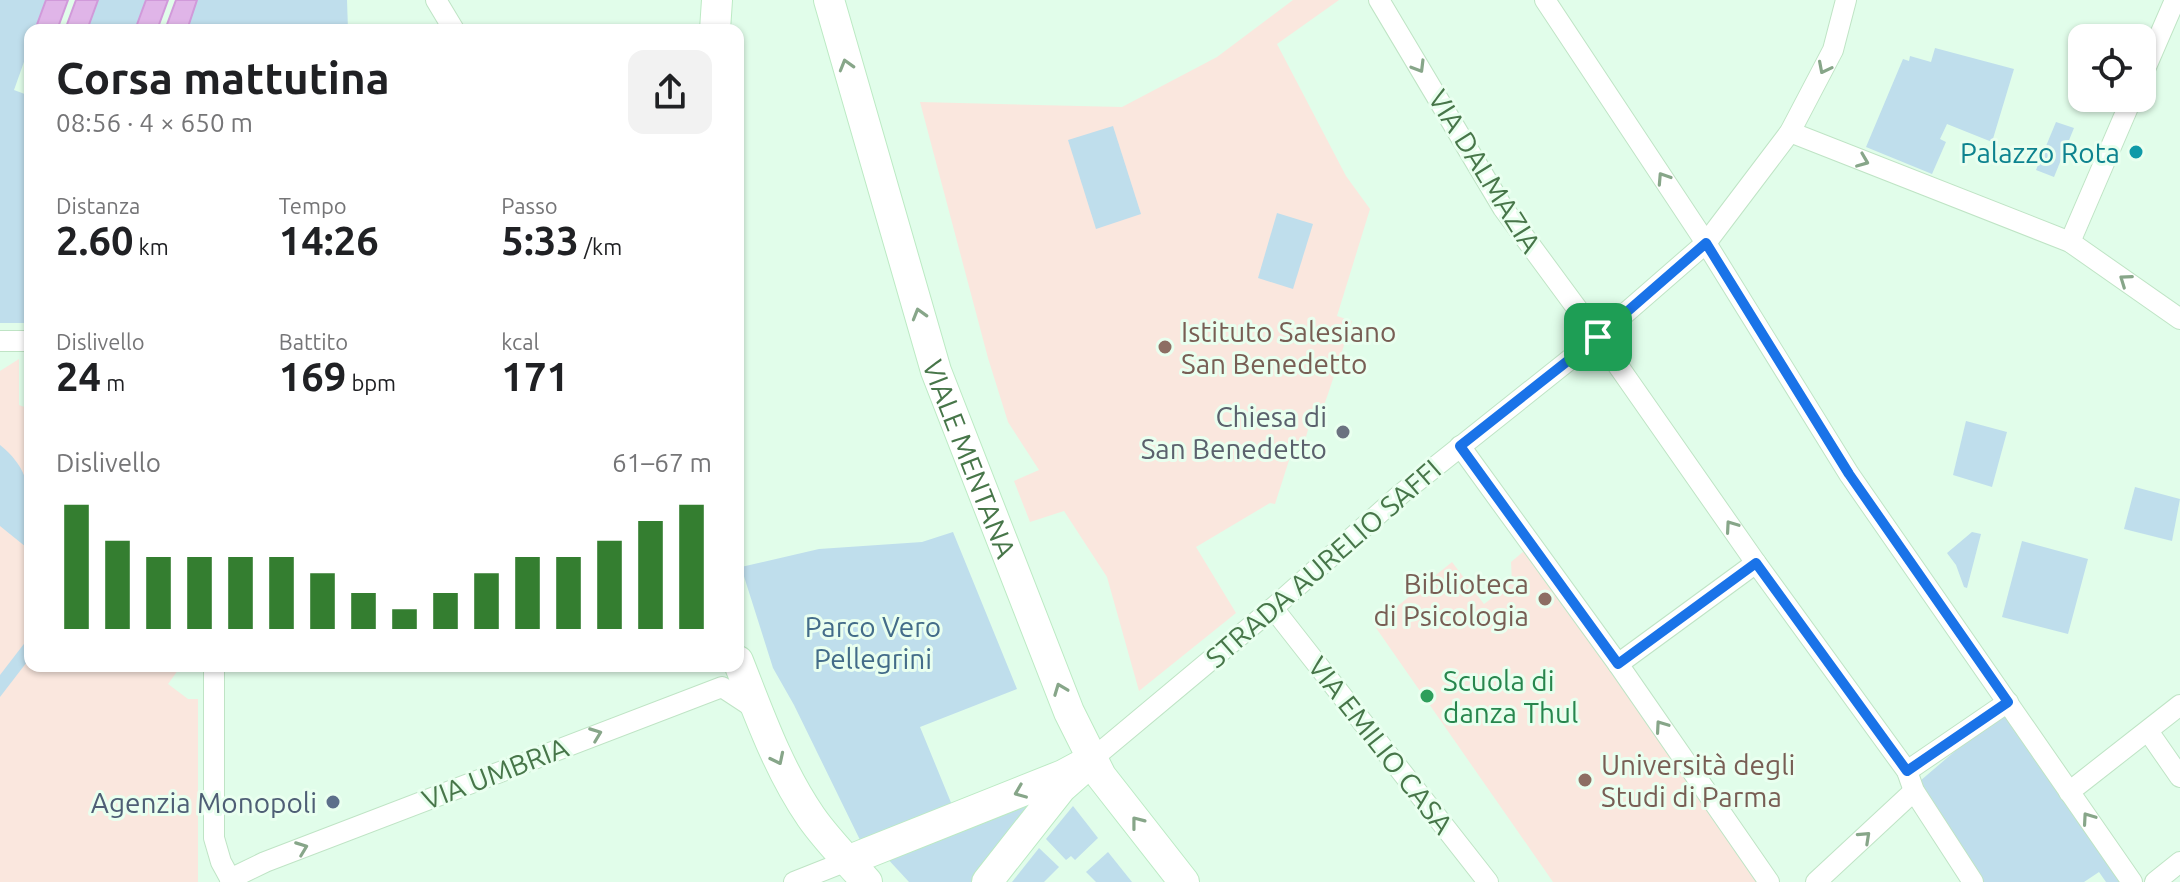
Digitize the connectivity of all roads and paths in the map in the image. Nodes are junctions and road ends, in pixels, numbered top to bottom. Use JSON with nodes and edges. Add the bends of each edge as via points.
{"nodes":[{"id":1,"x":436,"y":0,"type":"edge"},
{"id":2,"x":717,"y":0,"type":"edge"},
{"id":3,"x":829,"y":0,"type":"edge"},
{"id":4,"x":1379,"y":0,"type":"edge"},
{"id":5,"x":1545,"y":0,"type":"edge"},
{"id":6,"x":1846,"y":0,"type":"edge"},
{"id":7,"x":2175,"y":0,"type":"edge"},
{"id":8,"x":450,"y":24,"type":"edge"},
{"id":9,"x":715,"y":24,"type":"edge"},
{"id":10,"x":2156,"y":44,"type":"edge"},
{"id":11,"x":2126,"y":112,"type":"edge"},
{"id":12,"x":1790,"y":132,"type":"junction"},
{"id":13,"x":2070,"y":242,"type":"junction"},
{"id":14,"x":1706,"y":243,"type":"junction"},
{"id":15,"x":2180,"y":319,"type":"edge"},
{"id":16,"x":1598,"y":337,"type":"junction"},
{"id":17,"x":0,"y":341,"type":"edge"},
{"id":18,"x":24,"y":341,"type":"edge"},
{"id":19,"x":1460,"y":446,"type":"junction"},
{"id":20,"x":1756,"y":563,"type":"junction"},
{"id":21,"x":1273,"y":608,"type":"junction"},
{"id":22,"x":1618,"y":664,"type":"junction"},
{"id":23,"x":214,"y":672,"type":"edge"},
{"id":24,"x":742,"y":672,"type":"edge"},
{"id":25,"x":2008,"y":702,"type":"junction"},
{"id":26,"x":2180,"y":705,"type":"edge"},
{"id":27,"x":757,"y":710,"type":"junction"},
{"id":28,"x":2148,"y":731,"type":"junction"},
{"id":29,"x":1091,"y":760,"type":"junction"},
{"id":30,"x":1907,"y":771,"type":"junction"},
{"id":31,"x":2180,"y":777,"type":"edge"},
{"id":32,"x":1914,"y":791,"type":"junction"},
{"id":33,"x":2069,"y":792,"type":"junction"},
{"id":34,"x":2180,"y":862,"type":"edge"},
{"id":35,"x":857,"y":871,"type":"edge"},
{"id":36,"x":231,"y":881,"type":"edge"},
{"id":37,"x":794,"y":882,"type":"edge"},
{"id":38,"x":987,"y":882,"type":"edge"},
{"id":39,"x":1184,"y":882,"type":"edge"},
{"id":40,"x":1488,"y":882,"type":"edge"},
{"id":41,"x":1769,"y":882,"type":"edge"},
{"id":42,"x":1816,"y":882,"type":"edge"},
{"id":43,"x":1973,"y":882,"type":"edge"},
{"id":44,"x":2132,"y":882,"type":"edge"},
{"id":45,"x":2155,"y":882,"type":"edge"}],
"edges":[{"from":1,"to":8,"type":"street"},
{"from":2,"to":9,"type":"main road"},
{"from":29,"to":3,"type":"main road","name":"VIALE MENTANA","one_way":true,"via":[[936,371]]},
{"from":4,"to":16,"type":"street","name":"VIA DALMAZIA","one_way":true,"via":[[1503,208]]},
{"from":14,"to":5,"type":"street","one_way":true},
{"from":6,"to":12,"type":"street","name":"STRADA AURELIO SAFFI","one_way":true,"via":[[1833,50]]},
{"from":7,"to":10,"type":"street"},
{"from":11,"to":13,"type":"street"},
{"from":12,"to":13,"type":"street","one_way":true},
{"from":12,"to":14,"type":"street","name":"STRADA AURELIO SAFFI"},
{"from":15,"to":13,"type":"street","one_way":true},
{"from":14,"to":16,"type":"street","name":"STRADA AURELIO SAFFI"},
{"from":14,"to":25,"type":"street","via":[[1849,474]]},
{"from":16,"to":19,"type":"street","name":"STRADA AURELIO SAFFI"},
{"from":20,"to":16,"type":"street","name":"VIA DALMAZIA","one_way":true},
{"from":17,"to":18,"type":"street"},
{"from":19,"to":21,"type":"street","name":"STRADA AURELIO SAFFI"},
{"from":19,"to":22,"type":"street"},
{"from":20,"to":22,"type":"street"},
{"from":20,"to":30,"type":"street","name":"VIA DALMAZIA"},
{"from":21,"to":29,"type":"street","name":"STRADA AURELIO SAFFI"},
{"from":21,"to":40,"type":"street","name":"VIA EMILIO CASA"},
{"from":41,"to":22,"type":"street","one_way":true},
{"from":23,"to":36,"type":"street","via":[[214,838]]},
{"from":24,"to":27,"type":"main road"},
{"from":25,"to":30,"type":"street"},
{"from":25,"to":33,"type":"street"},
{"from":26,"to":28,"type":"street"},
{"from":27,"to":35,"type":"main road","one_way":true,"via":[[799,799]]},
{"from":36,"to":27,"type":"street","name":"VIA UMBRIA","one_way":true,"via":[[265,862],[722,687]]},
{"from":28,"to":31,"type":"street"},
{"from":28,"to":33,"type":"street"},
{"from":29,"to":35,"type":"main road","one_way":true},
{"from":29,"to":38,"type":"main road","via":[[1061,788]]},
{"from":39,"to":29,"type":"main road","name":"VIALE MENTANA","one_way":true},
{"from":30,"to":32,"type":"street","name":"VIA DALMAZIA"},
{"from":42,"to":32,"type":"street","one_way":true},
{"from":32,"to":43,"type":"street","name":"VIA DALMAZIA"},
{"from":44,"to":33,"type":"street","one_way":true},
{"from":34,"to":45,"type":"street"},
{"from":35,"to":37,"type":"street"}]}
